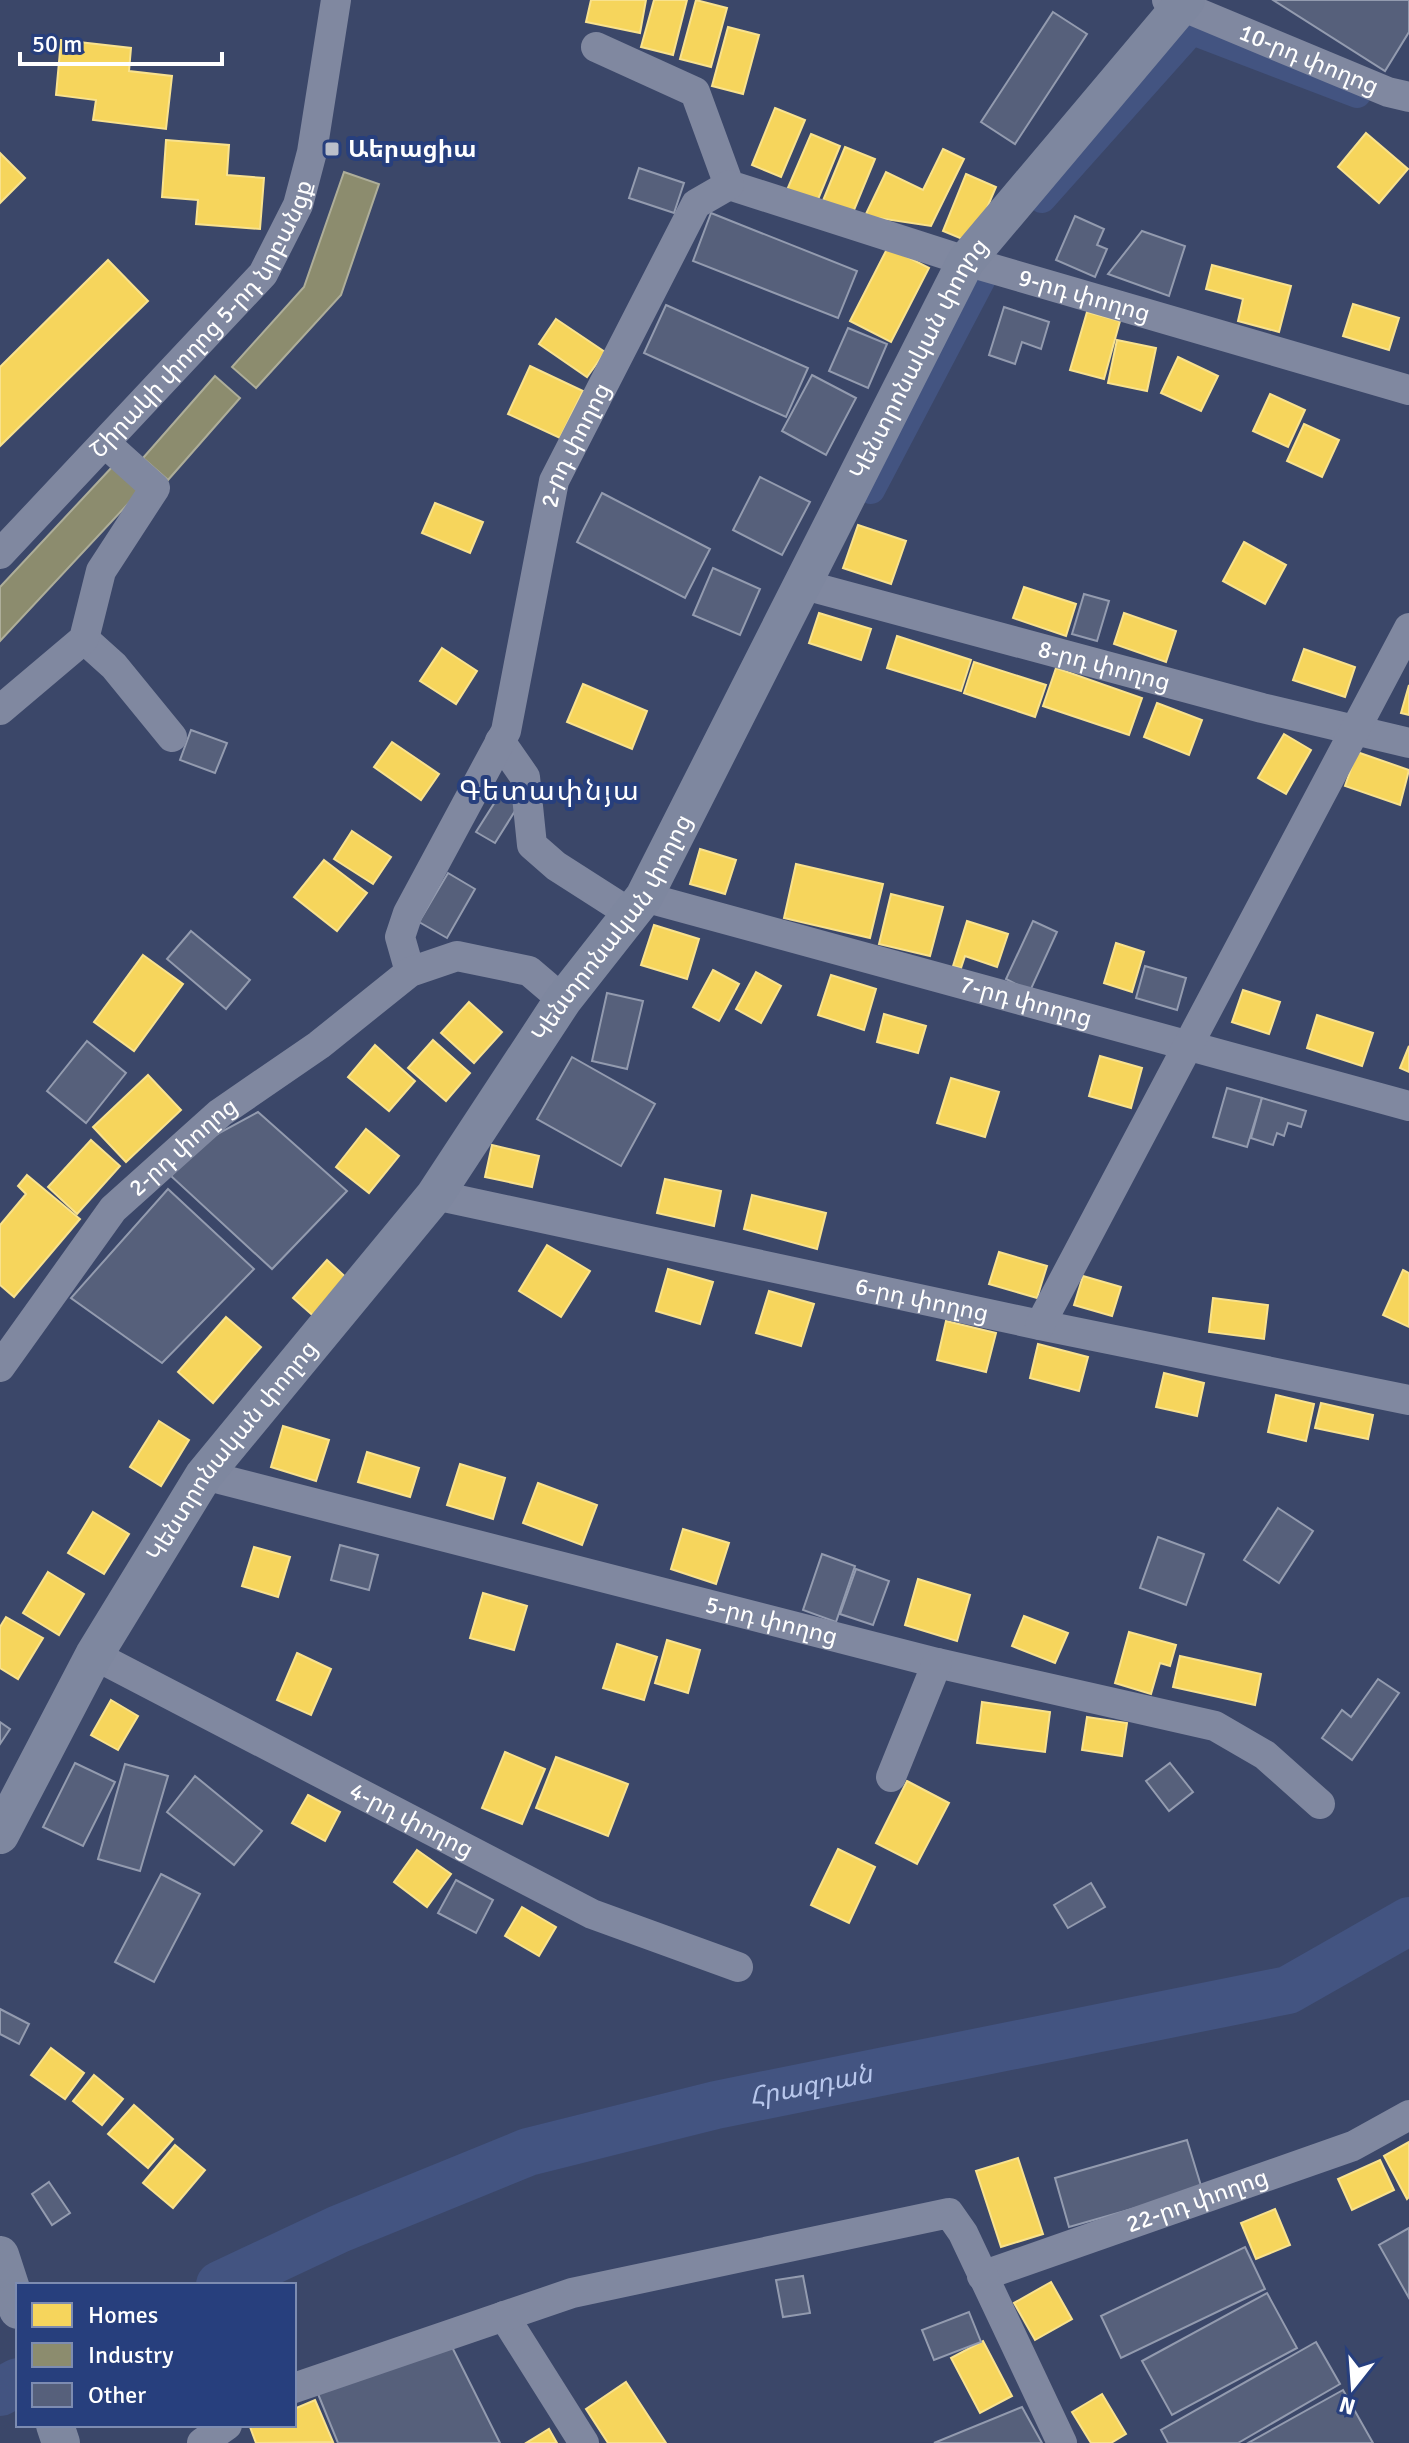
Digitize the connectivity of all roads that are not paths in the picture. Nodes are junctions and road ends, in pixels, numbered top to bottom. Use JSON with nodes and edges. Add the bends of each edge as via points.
{"nodes":[{"id":1,"x":336,"y":0,"type":"edge"},
{"id":2,"x":1178,"y":3,"type":"edge"},
{"id":3,"x":596,"y":47,"type":"dead end"},
{"id":4,"x":1409,"y":97,"type":"edge"},
{"id":5,"x":729,"y":185,"type":"junction"},
{"id":6,"x":966,"y":261,"type":"junction"},
{"id":7,"x":1409,"y":390,"type":"edge"},
{"id":8,"x":105,"y":443,"type":"junction"},
{"id":9,"x":0,"y":554,"type":"edge"},
{"id":10,"x":801,"y":584,"type":"junction"},
{"id":11,"x":1409,"y":628,"type":"edge"},
{"id":12,"x":84,"y":639,"type":"junction"},
{"id":13,"x":0,"y":710,"type":"edge"},
{"id":14,"x":1355,"y":730,"type":"junction"},
{"id":15,"x":172,"y":737,"type":"dead end"},
{"id":16,"x":500,"y":741,"type":"junction"},
{"id":17,"x":1409,"y":743,"type":"edge"},
{"id":18,"x":638,"y":905,"type":"junction"},
{"id":19,"x":410,"y":972,"type":"junction"},
{"id":20,"x":563,"y":1000,"type":"junction"},
{"id":21,"x":1187,"y":1043,"type":"junction"},
{"id":22,"x":1409,"y":1106,"type":"edge"},
{"id":23,"x":435,"y":1195,"type":"junction"},
{"id":24,"x":1040,"y":1325,"type":"junction"},
{"id":25,"x":0,"y":1367,"type":"edge"},
{"id":26,"x":1409,"y":1400,"type":"edge"},
{"id":27,"x":204,"y":1475,"type":"junction"},
{"id":28,"x":94,"y":1655,"type":"junction"},
{"id":29,"x":937,"y":1663,"type":"junction"},
{"id":30,"x":891,"y":1777,"type":"dead end"},
{"id":31,"x":1320,"y":1804,"type":"dead end"},
{"id":32,"x":0,"y":1835,"type":"edge"},
{"id":33,"x":738,"y":1967,"type":"dead end"},
{"id":34,"x":1409,"y":2115,"type":"edge"},
{"id":35,"x":0,"y":2255,"type":"edge"},
{"id":36,"x":982,"y":2276,"type":"junction"},
{"id":37,"x":16,"y":2304,"type":"edge"},
{"id":38,"x":504,"y":2316,"type":"junction"},
{"id":39,"x":296,"y":2387,"type":"edge"},
{"id":40,"x":224,"y":2427,"type":"edge"},
{"id":41,"x":202,"y":2443,"type":"edge"},
{"id":42,"x":584,"y":2443,"type":"edge"},
{"id":43,"x":1062,"y":2443,"type":"edge"}],
"edges":[{"from":1,"to":8,"type":"street","name":"Շիրակի փողոց 5-րդ նրբանցք","via":[[312,152],[283,239],[239,303]]},
{"from":2,"to":4,"type":"street","name":"10-րդ փողոց"},
{"from":2,"to":6,"type":"main road","name":"Կենտրոնական փողոց"},
{"from":3,"to":5,"type":"street","via":[[695,92]]},
{"from":5,"to":6,"type":"street","name":"9-րդ փողոց"},
{"from":5,"to":16,"type":"street","name":"2-րդ փողոց","via":[[696,204],[554,481]]},
{"from":6,"to":7,"type":"street","name":"9-րդ փողոց"},
{"from":6,"to":10,"type":"main road","name":"Կենտրոնական փողոց"},
{"from":8,"to":9,"type":"street","name":"Շիրակի փողոց 5-րդ նրբանցք"},
{"from":8,"to":12,"type":"street","via":[[155,488],[101,571]]},
{"from":10,"to":14,"type":"street","name":"8-րդ փողոց"},
{"from":10,"to":18,"type":"main road","name":"Կենտրոնական փողոց"},
{"from":11,"to":14,"type":"street"},
{"from":12,"to":13,"type":"street"},
{"from":12,"to":15,"type":"street","via":[[114,666]]},
{"from":14,"to":17,"type":"street","name":"8-րդ փողոց"},
{"from":14,"to":21,"type":"street"},
{"from":16,"to":18,"type":"street","via":[[525,777],[532,845],[556,866]]},
{"from":16,"to":19,"type":"street","name":"2-րդ փողոց","via":[[408,913],[400,937]]},
{"from":18,"to":20,"type":"main road","name":"Կենտրոնական փողոց"},
{"from":18,"to":21,"type":"street","name":"7-րդ փողոց"},
{"from":19,"to":20,"type":"street","name":"2-րդ փողոց","via":[[457,956],[529,971]]},
{"from":19,"to":25,"type":"street","name":"2-րդ փողոց","via":[[319,1045],[220,1113],[113,1209]]},
{"from":20,"to":23,"type":"main road","name":"Կենտրոնական փողոց"},
{"from":21,"to":22,"type":"street","name":"7-րդ փողոց"},
{"from":21,"to":24,"type":"street"},
{"from":23,"to":24,"type":"street","name":"6-րդ փողոց"},
{"from":23,"to":27,"type":"main road","name":"Կենտրոնական փողոց"},
{"from":24,"to":26,"type":"street","name":"6-րդ փողոց"},
{"from":27,"to":28,"type":"main road","name":"Կենտրոնական փողոց"},
{"from":27,"to":29,"type":"street","name":"5-րդ փողոց"},
{"from":28,"to":32,"type":"main road","name":"Կենտրոնական փողոց"},
{"from":28,"to":33,"type":"street","name":"4-րդ փողոց","via":[[592,1914]]},
{"from":29,"to":30,"type":"street"},
{"from":29,"to":31,"type":"street","name":"5-րդ փողոց","via":[[1215,1726],[1265,1755]]},
{"from":34,"to":36,"type":"street","name":"22-րդ փողոց","via":[[1353,2146]]},
{"from":35,"to":37,"type":"main road"},
{"from":36,"to":38,"type":"street","via":[[949,2213],[572,2293]]},
{"from":36,"to":43,"type":"street"},
{"from":38,"to":39,"type":"street"},
{"from":38,"to":42,"type":"street"},
{"from":40,"to":41,"type":"street"}]}
